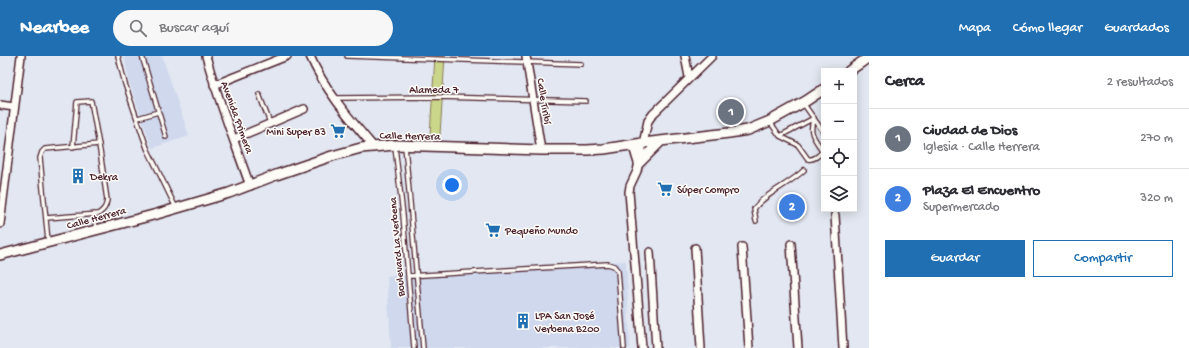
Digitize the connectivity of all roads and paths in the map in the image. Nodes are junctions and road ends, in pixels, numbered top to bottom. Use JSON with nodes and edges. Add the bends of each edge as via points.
{"nodes":[{"id":1,"x":21,"y":56,"type":"edge"},
{"id":2,"x":118,"y":56,"type":"edge"},
{"id":3,"x":142,"y":56,"type":"edge"},
{"id":4,"x":206,"y":56,"type":"edge"},
{"id":5,"x":287,"y":56,"type":"edge"},
{"id":6,"x":310,"y":56,"type":"edge"},
{"id":7,"x":347,"y":56,"type":"edge"},
{"id":8,"x":685,"y":56,"type":"edge"},
{"id":9,"x":712,"y":56,"type":"edge"},
{"id":10,"x":869,"y":57,"type":"edge"},
{"id":11,"x":527,"y":59,"type":"edge"},
{"id":12,"x":581,"y":64,"type":"dead end"},
{"id":13,"x":853,"y":68,"type":"edge"},
{"id":14,"x":689,"y":77,"type":"junction"},
{"id":15,"x":214,"y":85,"type":"junction"},
{"id":16,"x":821,"y":90,"type":"edge"},
{"id":17,"x":259,"y":94,"type":"dead end"},
{"id":18,"x":335,"y":98,"type":"junction"},
{"id":19,"x":534,"y":100,"type":"junction"},
{"id":20,"x":586,"y":101,"type":"dead end"},
{"id":21,"x":803,"y":103,"type":"junction"},
{"id":22,"x":0,"y":105,"type":"edge"},
{"id":23,"x":14,"y":107,"type":"junction"},
{"id":24,"x":304,"y":109,"type":"dead end"},
{"id":25,"x":158,"y":112,"type":"junction"},
{"id":26,"x":138,"y":118,"type":"junction"},
{"id":27,"x":814,"y":118,"type":"junction"},
{"id":28,"x":770,"y":122,"type":"junction"},
{"id":29,"x":270,"y":124,"type":"junction"},
{"id":30,"x":821,"y":128,"type":"edge"},
{"id":31,"x":780,"y":136,"type":"junction"},
{"id":32,"x":166,"y":137,"type":"dead end"},
{"id":33,"x":234,"y":139,"type":"junction"},
{"id":34,"x":661,"y":141,"type":"junction"},
{"id":35,"x":643,"y":143,"type":"junction"},
{"id":36,"x":99,"y":144,"type":"junction"},
{"id":37,"x":630,"y":145,"type":"junction"},
{"id":38,"x":373,"y":146,"type":"junction"},
{"id":39,"x":395,"y":146,"type":"junction"},
{"id":40,"x":405,"y":146,"type":"junction"},
{"id":41,"x":73,"y":147,"type":"junction"},
{"id":42,"x":541,"y":150,"type":"junction"},
{"id":43,"x":639,"y":163,"type":"junction"},
{"id":44,"x":804,"y":170,"type":"dead end"},
{"id":45,"x":250,"y":186,"type":"junction"},
{"id":46,"x":177,"y":208,"type":"junction"},
{"id":47,"x":94,"y":214,"type":"junction"},
{"id":48,"x":411,"y":214,"type":"junction"},
{"id":49,"x":403,"y":215,"type":"junction"},
{"id":50,"x":836,"y":215,"type":"dead end"},
{"id":51,"x":46,"y":218,"type":"junction"},
{"id":52,"x":756,"y":221,"type":"dead end"},
{"id":53,"x":0,"y":224,"type":"edge"},
{"id":54,"x":96,"y":229,"type":"junction"},
{"id":55,"x":48,"y":242,"type":"junction"},
{"id":56,"x":791,"y":244,"type":"dead end"},
{"id":57,"x":742,"y":247,"type":"dead end"},
{"id":58,"x":695,"y":248,"type":"dead end"},
{"id":59,"x":650,"y":252,"type":"dead end"},
{"id":60,"x":0,"y":255,"type":"edge"},
{"id":61,"x":408,"y":276,"type":"junction"},
{"id":62,"x":417,"y":276,"type":"junction"},
{"id":63,"x":414,"y":348,"type":"edge"},
{"id":64,"x":423,"y":348,"type":"edge"},
{"id":65,"x":624,"y":348,"type":"edge"},
{"id":66,"x":642,"y":348,"type":"edge"},
{"id":67,"x":656,"y":348,"type":"edge"},
{"id":68,"x":701,"y":348,"type":"edge"},
{"id":69,"x":749,"y":348,"type":"edge"},
{"id":70,"x":798,"y":348,"type":"edge"},
{"id":71,"x":843,"y":348,"type":"edge"}],
"edges":[{"from":1,"to":23,"type":"street"},
{"from":2,"to":26,"type":"lane"},
{"from":3,"to":25,"type":"lane"},
{"from":4,"to":15,"type":"street","name":"Avenida Primera"},
{"from":5,"to":15,"type":"street"},
{"from":6,"to":18,"type":"street"},
{"from":7,"to":11,"type":"lane"},
{"from":8,"to":14,"type":"street"},
{"from":9,"to":14,"type":"street"},
{"from":10,"to":13,"type":"street"},
{"from":11,"to":12,"type":"lane"},
{"from":11,"to":19,"type":"street","name":"Calle Tiribí"},
{"from":14,"to":35,"type":"street","via":[[648,121]]},
{"from":15,"to":33,"type":"street","name":"Avenida Primera"},
{"from":16,"to":21,"type":"street","name":"Calle Herrera"},
{"from":17,"to":29,"type":"lane"},
{"from":18,"to":19,"type":"lane","name":"Alameda 7","via":[[438,97]]},
{"from":18,"to":38,"type":"street"},
{"from":19,"to":20,"type":"lane","name":"Alameda 7"},
{"from":19,"to":42,"type":"street","name":"Calle Tiribí"},
{"from":21,"to":27,"type":"lane"},
{"from":21,"to":28,"type":"street","name":"Calle Herrera"},
{"from":22,"to":23,"type":"street"},
{"from":23,"to":53,"type":"street"},
{"from":24,"to":29,"type":"street"},
{"from":25,"to":26,"type":"lane"},
{"from":25,"to":32,"type":"lane"},
{"from":26,"to":46,"type":"lane","via":[[148,148]]},
{"from":27,"to":30,"type":"lane"},
{"from":27,"to":31,"type":"lane"},
{"from":27,"to":31,"type":"lane","via":[[811,125],[812,135],[822,152],[814,159],[808,159],[798,145]]},
{"from":28,"to":31,"type":"lane"},
{"from":28,"to":34,"type":"street","name":"Calle Herrera","via":[[748,130]]},
{"from":29,"to":33,"type":"street"},
{"from":33,"to":45,"type":"street","name":"Avenida Primera"},
{"from":34,"to":35,"type":"street","name":"Calle Herrera"},
{"from":34,"to":43,"type":"street"},
{"from":35,"to":37,"type":"street","name":"Calle Herrera"},
{"from":35,"to":43,"type":"street"},
{"from":36,"to":41,"type":"lane"},
{"from":36,"to":41,"type":"lane","via":[[91,102],[77,102]]},
{"from":36,"to":47,"type":"lane","via":[[107,200],[102,211]]},
{"from":37,"to":42,"type":"street","name":"Calle Herrera","via":[[604,149]]},
{"from":37,"to":43,"type":"street"},
{"from":38,"to":39,"type":"street","name":"Calle Herrera"},
{"from":38,"to":45,"type":"street","name":"Calle Herrera","via":[[332,156]]},
{"from":39,"to":40,"type":"street","name":"Calle Herrera"},
{"from":39,"to":49,"type":"lane","name":"Boulevard La Verbena"},
{"from":40,"to":42,"type":"street","name":"Calle Herrera"},
{"from":40,"to":48,"type":"lane","name":"Boulevard La Verbena"},
{"from":41,"to":51,"type":"lane","via":[[45,149],[42,152],[40,158]]},
{"from":43,"to":66,"type":"street","via":[[628,192]]},
{"from":44,"to":52,"type":"lane","via":[[758,203],[754,209]]},
{"from":45,"to":46,"type":"street","name":"Calle Herrera"},
{"from":46,"to":54,"type":"street","name":"Calle Herrera"},
{"from":47,"to":51,"type":"lane"},
{"from":47,"to":54,"type":"lane"},
{"from":48,"to":49,"type":"lane"},
{"from":48,"to":62,"type":"lane","name":"Boulevard La Verbena"},
{"from":49,"to":61,"type":"lane","name":"Boulevard La Verbena"},
{"from":50,"to":71,"type":"street"},
{"from":51,"to":55,"type":"lane"},
{"from":54,"to":55,"type":"street","name":"Calle Herrera"},
{"from":55,"to":60,"type":"street","name":"Calle Herrera"},
{"from":56,"to":70,"type":"street"},
{"from":57,"to":69,"type":"street"},
{"from":58,"to":68,"type":"street"},
{"from":59,"to":67,"type":"street"},
{"from":61,"to":62,"type":"lane"},
{"from":61,"to":63,"type":"lane","name":"Boulevard La Verbena"},
{"from":62,"to":64,"type":"lane","name":"Boulevard La Verbena"},
{"from":62,"to":65,"type":"lane","via":[[608,264],[614,266],[618,271]]}]}
